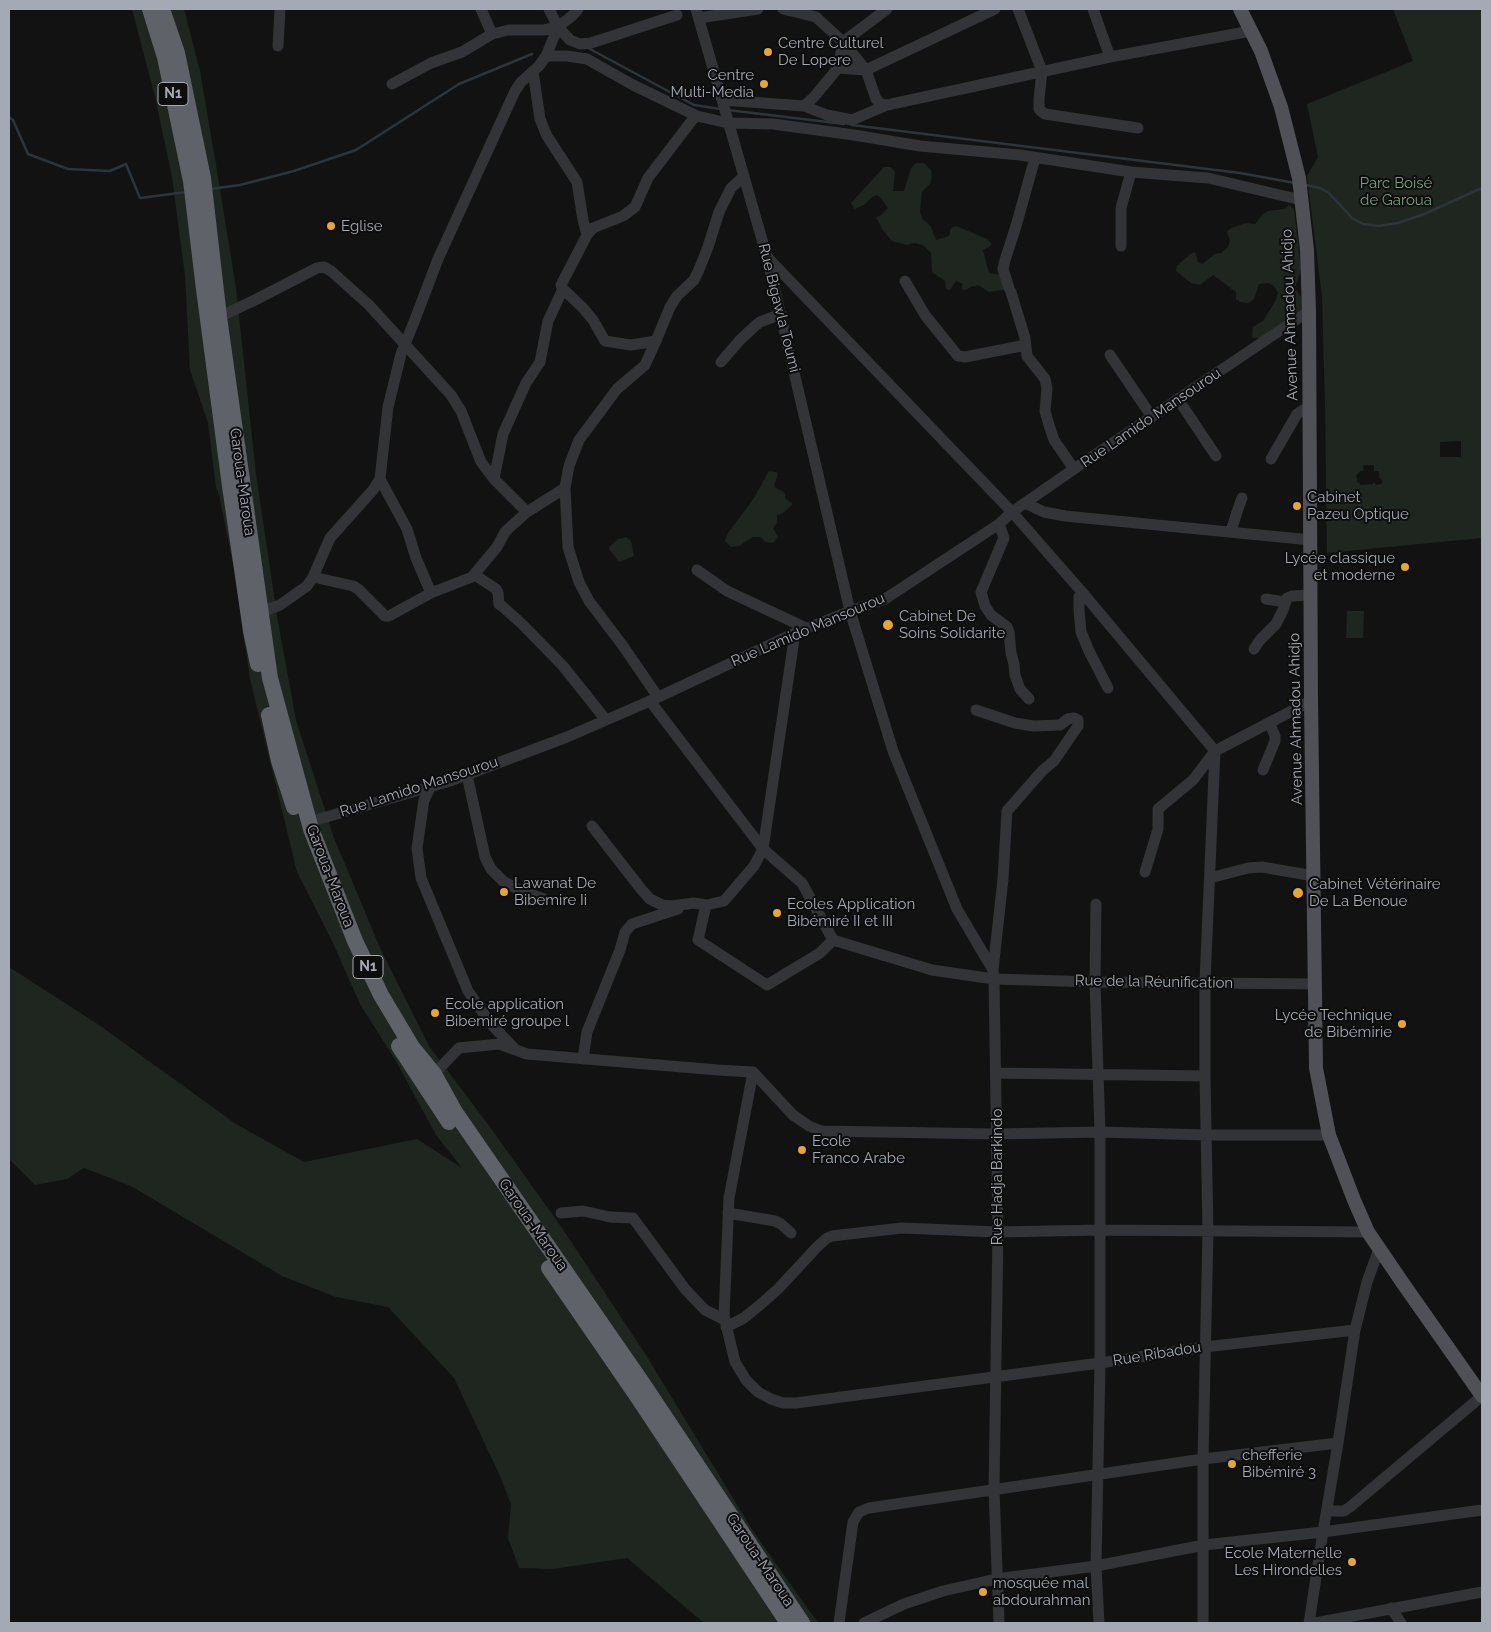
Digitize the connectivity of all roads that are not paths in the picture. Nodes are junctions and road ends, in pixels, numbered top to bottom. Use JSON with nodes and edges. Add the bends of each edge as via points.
{"nodes":[{"id":1,"x":150,"y":9,"type":"edge"},
{"id":2,"x":162,"y":9,"type":"edge"},
{"id":3,"x":280,"y":9,"type":"edge"},
{"id":4,"x":481,"y":9,"type":"edge"},
{"id":5,"x":548,"y":9,"type":"edge"},
{"id":6,"x":578,"y":9,"type":"edge"},
{"id":7,"x":758,"y":9,"type":"edge"},
{"id":8,"x":783,"y":9,"type":"edge"},
{"id":9,"x":887,"y":9,"type":"edge"},
{"id":10,"x":995,"y":9,"type":"edge"},
{"id":11,"x":1018,"y":9,"type":"edge"},
{"id":12,"x":1093,"y":9,"type":"edge"},
{"id":13,"x":1240,"y":9,"type":"edge"},
{"id":14,"x":731,"y":11,"type":"edge"},
{"id":15,"x":819,"y":13,"type":"edge"},
{"id":16,"x":698,"y":14,"type":"edge"},
{"id":17,"x":677,"y":15,"type":"dead end"},
{"id":18,"x":558,"y":27,"type":"junction"},
{"id":19,"x":1252,"y":31,"type":"junction"},
{"id":20,"x":492,"y":34,"type":"junction"},
{"id":21,"x":843,"y":42,"type":"junction"},
{"id":22,"x":278,"y":46,"type":"dead end"},
{"id":23,"x":546,"y":56,"type":"junction"},
{"id":24,"x":1110,"y":57,"type":"junction"},
{"id":25,"x":838,"y":68,"type":"junction"},
{"id":26,"x":866,"y":70,"type":"junction"},
{"id":27,"x":1042,"y":71,"type":"junction"},
{"id":28,"x":532,"y":72,"type":"junction"},
{"id":29,"x":392,"y":84,"type":"dead end"},
{"id":30,"x":723,"y":103,"type":"junction"},
{"id":31,"x":887,"y":105,"type":"junction"},
{"id":32,"x":804,"y":106,"type":"junction"},
{"id":33,"x":697,"y":116,"type":"junction"},
{"id":34,"x":728,"y":121,"type":"junction"},
{"id":35,"x":1138,"y":128,"type":"dead end"},
{"id":36,"x":1035,"y":158,"type":"junction"},
{"id":37,"x":1131,"y":172,"type":"junction"},
{"id":38,"x":743,"y":177,"type":"junction"},
{"id":39,"x":197,"y":180,"type":"junction"},
{"id":40,"x":1301,"y":197,"type":"junction"},
{"id":41,"x":200,"y":201,"type":"junction"},
{"id":42,"x":587,"y":235,"type":"junction"},
{"id":43,"x":1121,"y":246,"type":"dead end"},
{"id":44,"x":767,"y":257,"type":"junction"},
{"id":45,"x":905,"y":281,"type":"dead end"},
{"id":46,"x":562,"y":289,"type":"junction"},
{"id":47,"x":1309,"y":312,"type":"junction"},
{"id":48,"x":781,"y":314,"type":"junction"},
{"id":49,"x":219,"y":317,"type":"junction"},
{"id":50,"x":656,"y":341,"type":"junction"},
{"id":51,"x":405,"y":344,"type":"junction"},
{"id":52,"x":1026,"y":345,"type":"junction"},
{"id":53,"x":1110,"y":355,"type":"dead end"},
{"id":54,"x":721,"y":362,"type":"dead end"},
{"id":55,"x":1178,"y":399,"type":"junction"},
{"id":56,"x":1310,"y":408,"type":"junction"},
{"id":57,"x":1152,"y":417,"type":"junction"},
{"id":58,"x":1216,"y":456,"type":"dead end"},
{"id":59,"x":1271,"y":459,"type":"dead end"},
{"id":60,"x":1074,"y":469,"type":"junction"},
{"id":61,"x":494,"y":479,"type":"junction"},
{"id":62,"x":380,"y":480,"type":"junction"},
{"id":63,"x":565,"y":488,"type":"junction"},
{"id":64,"x":1242,"y":498,"type":"dead end"},
{"id":65,"x":1025,"y":503,"type":"junction"},
{"id":66,"x":527,"y":512,"type":"junction"},
{"id":67,"x":1012,"y":512,"type":"junction"},
{"id":68,"x":999,"y":524,"type":"junction"},
{"id":69,"x":1232,"y":531,"type":"junction"},
{"id":70,"x":1311,"y":540,"type":"junction"},
{"id":71,"x":697,"y":570,"type":"dead end"},
{"id":72,"x":475,"y":575,"type":"junction"},
{"id":73,"x":313,"y":577,"type":"junction"},
{"id":74,"x":1082,"y":592,"type":"junction"},
{"id":75,"x":431,"y":593,"type":"junction"},
{"id":76,"x":1311,"y":595,"type":"junction"},
{"id":77,"x":1266,"y":599,"type":"dead end"},
{"id":78,"x":1285,"y":602,"type":"junction"},
{"id":79,"x":850,"y":611,"type":"junction"},
{"id":80,"x":261,"y":612,"type":"junction"},
{"id":81,"x":806,"y":628,"type":"junction"},
{"id":82,"x":795,"y":633,"type":"junction"},
{"id":83,"x":1254,"y":649,"type":"dead end"},
{"id":84,"x":1108,"y":688,"type":"dead end"},
{"id":85,"x":654,"y":699,"type":"junction"},
{"id":86,"x":1029,"y":699,"type":"dead end"},
{"id":87,"x":1311,"y":701,"type":"junction"},
{"id":88,"x":976,"y":710,"type":"dead end"},
{"id":89,"x":606,"y":720,"type":"junction"},
{"id":90,"x":1270,"y":724,"type":"junction"},
{"id":91,"x":1215,"y":751,"type":"junction"},
{"id":92,"x":1263,"y":770,"type":"dead end"},
{"id":93,"x":467,"y":775,"type":"junction"},
{"id":94,"x":432,"y":786,"type":"junction"},
{"id":95,"x":309,"y":822,"type":"junction"},
{"id":96,"x":592,"y":826,"type":"dead end"},
{"id":97,"x":763,"y":849,"type":"junction"},
{"id":98,"x":1145,"y":872,"type":"dead end"},
{"id":99,"x":1314,"y":876,"type":"junction"},
{"id":100,"x":1210,"y":878,"type":"junction"},
{"id":101,"x":544,"y":899,"type":"dead end"},
{"id":102,"x":694,"y":903,"type":"junction"},
{"id":103,"x":1096,"y":904,"type":"dead end"},
{"id":104,"x":706,"y":905,"type":"junction"},
{"id":105,"x":833,"y":940,"type":"junction"},
{"id":106,"x":993,"y":974,"type":"junction"},
{"id":107,"x":1095,"y":982,"type":"junction"},
{"id":108,"x":1205,"y":982,"type":"junction"},
{"id":109,"x":1314,"y":984,"type":"junction"},
{"id":110,"x":517,"y":1051,"type":"junction"},
{"id":111,"x":583,"y":1059,"type":"junction"},
{"id":112,"x":753,"y":1072,"type":"junction"},
{"id":113,"x":996,"y":1073,"type":"junction"},
{"id":114,"x":1098,"y":1073,"type":"junction"},
{"id":115,"x":434,"y":1074,"type":"junction"},
{"id":116,"x":1205,"y":1076,"type":"junction"},
{"id":117,"x":1100,"y":1132,"type":"junction"},
{"id":118,"x":997,"y":1134,"type":"junction"},
{"id":119,"x":1207,"y":1135,"type":"junction"},
{"id":120,"x":1330,"y":1135,"type":"junction"},
{"id":121,"x":561,"y":1213,"type":"dead end"},
{"id":122,"x":728,"y":1213,"type":"junction"},
{"id":123,"x":1100,"y":1230,"type":"junction"},
{"id":124,"x":1208,"y":1231,"type":"junction"},
{"id":125,"x":998,"y":1232,"type":"junction"},
{"id":126,"x":1368,"y":1232,"type":"junction"},
{"id":127,"x":791,"y":1233,"type":"dead end"},
{"id":128,"x":1379,"y":1249,"type":"junction"},
{"id":129,"x":725,"y":1324,"type":"junction"},
{"id":130,"x":1355,"y":1330,"type":"junction"},
{"id":131,"x":1205,"y":1346,"type":"junction"},
{"id":132,"x":1100,"y":1363,"type":"junction"},
{"id":133,"x":996,"y":1376,"type":"junction"},
{"id":134,"x":1482,"y":1396,"type":"edge"},
{"id":135,"x":1338,"y":1443,"type":"junction"},
{"id":136,"x":1203,"y":1458,"type":"junction"},
{"id":137,"x":1098,"y":1474,"type":"junction"},
{"id":138,"x":994,"y":1489,"type":"junction"},
{"id":139,"x":1482,"y":1510,"type":"edge"},
{"id":140,"x":1327,"y":1511,"type":"junction"},
{"id":141,"x":1323,"y":1532,"type":"junction"},
{"id":142,"x":1204,"y":1545,"type":"junction"},
{"id":143,"x":1096,"y":1566,"type":"junction"},
{"id":144,"x":996,"y":1579,"type":"junction"},
{"id":145,"x":1482,"y":1592,"type":"edge"},
{"id":146,"x":1391,"y":1608,"type":"junction"},
{"id":147,"x":788,"y":1623,"type":"edge"},
{"id":148,"x":802,"y":1623,"type":"edge"},
{"id":149,"x":838,"y":1623,"type":"edge"},
{"id":150,"x":864,"y":1623,"type":"edge"},
{"id":151,"x":999,"y":1623,"type":"edge"},
{"id":152,"x":1099,"y":1623,"type":"edge"},
{"id":153,"x":1203,"y":1623,"type":"edge"},
{"id":154,"x":1309,"y":1623,"type":"edge"},
{"id":155,"x":1315,"y":1623,"type":"edge"},
{"id":156,"x":1401,"y":1623,"type":"edge"}],
"edges":[{"from":1,"to":39,"type":"highway","name":"Garoua-Maroua","number":"N1","via":[[166,57]]},
{"from":2,"to":39,"type":"highway","name":"Garoua-Maroua","number":"N1","via":[[176,53]]},
{"from":3,"to":22,"type":"street"},
{"from":4,"to":20,"type":"street"},
{"from":5,"to":18,"type":"street"},
{"from":6,"to":18,"type":"street"},
{"from":7,"to":14,"type":"street"},
{"from":8,"to":15,"type":"street"},
{"from":9,"to":21,"type":"street"},
{"from":10,"to":26,"type":"street"},
{"from":11,"to":27,"type":"street"},
{"from":12,"to":24,"type":"street"},
{"from":13,"to":19,"type":"main road","name":"Avenue Ahmadou Ahidjo"},
{"from":14,"to":16,"type":"street"},
{"from":15,"to":21,"type":"street"},
{"from":16,"to":30,"type":"street","name":"Rue Bigawla Toumi"},
{"from":17,"to":18,"type":"street","via":[[591,43],[580,44],[570,40]]},
{"from":18,"to":20,"type":"street"},
{"from":18,"to":23,"type":"street"},
{"from":19,"to":24,"type":"street"},
{"from":19,"to":40,"type":"main road","name":"Avenue Ahmadou Ahidjo","via":[[1281,107]]},
{"from":20,"to":29,"type":"street","via":[[462,52],[431,63]]},
{"from":21,"to":25,"type":"street"},
{"from":21,"to":26,"type":"street"},
{"from":23,"to":28,"type":"street"},
{"from":23,"to":33,"type":"street","via":[[587,60]]},
{"from":24,"to":27,"type":"street"},
{"from":25,"to":26,"type":"street"},
{"from":25,"to":32,"type":"street"},
{"from":26,"to":31,"type":"street","via":[[876,99]]},
{"from":27,"to":31,"type":"street"},
{"from":27,"to":35,"type":"street","via":[[1039,108],[1045,114]]},
{"from":28,"to":42,"type":"street","via":[[540,119],[547,136],[577,182]]},
{"from":28,"to":51,"type":"street","via":[[515,91],[438,259]]},
{"from":30,"to":32,"type":"street"},
{"from":30,"to":34,"type":"street","name":"Rue Bigawla Toumi"},
{"from":31,"to":32,"type":"street","via":[[852,120],[828,116]]},
{"from":33,"to":34,"type":"street"},
{"from":33,"to":42,"type":"street","via":[[648,178],[635,207],[623,216],[593,228]]},
{"from":34,"to":36,"type":"street"},
{"from":34,"to":38,"type":"street","name":"Rue Bigawla Toumi"},
{"from":36,"to":37,"type":"street"},
{"from":36,"to":52,"type":"street","via":[[1003,269]]},
{"from":37,"to":40,"type":"street","via":[[1208,178]]},
{"from":37,"to":43,"type":"street","via":[[1121,208]]},
{"from":38,"to":44,"type":"street","name":"Rue Bigawla Toumi"},
{"from":38,"to":50,"type":"street","via":[[730,188],[698,272],[670,307]]},
{"from":39,"to":41,"type":"highway","name":"Garoua-Maroua","number":"N1"},
{"from":40,"to":47,"type":"main road","name":"Avenue Ahmadou Ahidjo"},
{"from":41,"to":49,"type":"highway","name":"Garoua-Maroua","number":"N1"},
{"from":41,"to":147,"type":"highway","name":"Garoua-Maroua","number":"N1","via":[[204,289],[251,631],[279,761],[302,833],[346,946],[403,1053]]},
{"from":42,"to":46,"type":"street","via":[[561,285]]},
{"from":44,"to":48,"type":"street","name":"Rue Bigawla Toumi"},
{"from":44,"to":67,"type":"street"},
{"from":45,"to":52,"type":"street","via":[[925,315],[958,356]]},
{"from":46,"to":50,"type":"street","via":[[593,320],[605,341],[631,345]]},
{"from":46,"to":61,"type":"street","via":[[548,321],[540,362],[526,383],[503,434]]},
{"from":47,"to":55,"type":"street","name":"Rue Lamido Mansourou"},
{"from":47,"to":56,"type":"main road","name":"Avenue Ahmadou Ahidjo"},
{"from":48,"to":54,"type":"street","via":[[760,322]]},
{"from":48,"to":79,"type":"street","name":"Rue Bigawla Toumi"},
{"from":49,"to":51,"type":"street","via":[[324,267],[369,305]]},
{"from":49,"to":80,"type":"highway","name":"Garoua-Maroua","number":"N1"},
{"from":50,"to":63,"type":"street","via":[[644,365],[617,389],[579,440]]},
{"from":51,"to":61,"type":"street","via":[[461,411],[481,462]]},
{"from":51,"to":62,"type":"street","via":[[388,407]]},
{"from":52,"to":60,"type":"street","via":[[1027,356],[1045,379],[1048,389],[1045,411],[1054,440]]},
{"from":53,"to":57,"type":"street"},
{"from":55,"to":57,"type":"street","name":"Rue Lamido Mansourou"},
{"from":55,"to":58,"type":"street"},
{"from":56,"to":59,"type":"street","via":[[1298,414]]},
{"from":56,"to":70,"type":"main road","name":"Avenue Ahmadou Ahidjo"},
{"from":57,"to":60,"type":"street","name":"Rue Lamido Mansourou"},
{"from":60,"to":65,"type":"street","name":"Rue Lamido Mansourou"},
{"from":61,"to":66,"type":"street"},
{"from":62,"to":73,"type":"street","via":[[330,538]]},
{"from":62,"to":75,"type":"street","via":[[407,529]]},
{"from":63,"to":66,"type":"street"},
{"from":63,"to":85,"type":"street","via":[[568,548],[578,582],[623,646]]},
{"from":64,"to":69,"type":"street"},
{"from":65,"to":67,"type":"street","name":"Rue Lamido Mansourou"},
{"from":65,"to":69,"type":"street","via":[[1044,512],[1065,516]]},
{"from":66,"to":72,"type":"street","via":[[505,532],[498,547]]},
{"from":67,"to":68,"type":"street","name":"Rue Lamido Mansourou"},
{"from":67,"to":74,"type":"street"},
{"from":68,"to":79,"type":"street","name":"Rue Lamido Mansourou","via":[[885,599]]},
{"from":68,"to":86,"type":"street","via":[[1004,538],[981,592],[991,615],[1007,627],[1015,675],[1020,690]]},
{"from":69,"to":70,"type":"street"},
{"from":70,"to":76,"type":"main road","name":"Avenue Ahmadou Ahidjo"},
{"from":71,"to":81,"type":"street","via":[[727,591]]},
{"from":72,"to":75,"type":"street"},
{"from":72,"to":89,"type":"street","via":[[496,589],[500,604],[563,666]]},
{"from":73,"to":75,"type":"street","via":[[353,586],[387,616]]},
{"from":73,"to":80,"type":"street","via":[[307,586],[280,605]]},
{"from":74,"to":84,"type":"street","via":[[1079,597],[1081,632]]},
{"from":74,"to":91,"type":"street"},
{"from":76,"to":78,"type":"street","via":[[1292,596]]},
{"from":76,"to":87,"type":"main road","name":"Avenue Ahmadou Ahidjo"},
{"from":77,"to":78,"type":"street"},
{"from":78,"to":83,"type":"street","via":[[1276,624]]},
{"from":79,"to":81,"type":"street","name":"Rue Lamido Mansourou"},
{"from":79,"to":106,"type":"street","name":"Rue Bigawla Toumi","via":[[897,759],[957,909]]},
{"from":80,"to":95,"type":"highway","name":"Garoua-Maroua","number":"N1","via":[[270,678]]},
{"from":81,"to":82,"type":"street","name":"Rue Lamido Mansourou"},
{"from":82,"to":85,"type":"street","name":"Rue Lamido Mansourou"},
{"from":82,"to":97,"type":"street"},
{"from":85,"to":89,"type":"street","name":"Rue Lamido Mansourou"},
{"from":85,"to":97,"type":"street"},
{"from":87,"to":90,"type":"street"},
{"from":87,"to":99,"type":"main road","name":"Avenue Ahmadou Ahidjo"},
{"from":88,"to":106,"type":"street","name":"Rue Hadja Barkindo","via":[[1033,726],[1060,725],[1068,719],[1078,720],[1078,726],[1054,761],[1007,811]]},
{"from":89,"to":93,"type":"street","name":"Rue Lamido Mansourou"},
{"from":90,"to":91,"type":"street"},
{"from":90,"to":92,"type":"street","via":[[1275,741]]},
{"from":91,"to":98,"type":"street","via":[[1193,780],[1158,809],[1158,829]]},
{"from":91,"to":100,"type":"street"},
{"from":93,"to":94,"type":"street","name":"Rue Lamido Mansourou"},
{"from":93,"to":101,"type":"street","via":[[485,857],[491,869],[503,881]]},
{"from":94,"to":95,"type":"street","name":"Rue Lamido Mansourou"},
{"from":94,"to":110,"type":"street","via":[[424,800],[416,848],[421,878],[468,991],[490,1023]]},
{"from":95,"to":115,"type":"highway","name":"Garoua-Maroua","number":"N1","via":[[355,941],[381,995],[412,1047]]},
{"from":96,"to":102,"type":"street","via":[[650,899],[662,905]]},
{"from":97,"to":104,"type":"street","via":[[754,866],[724,901]]},
{"from":97,"to":105,"type":"street","via":[[802,883]]},
{"from":99,"to":100,"type":"street","via":[[1262,867]]},
{"from":99,"to":109,"type":"main road","name":"Avenue Ahmadou Ahidjo"},
{"from":100,"to":108,"type":"street"},
{"from":102,"to":104,"type":"street"},
{"from":102,"to":111,"type":"street","via":[[632,924],[625,932],[587,1032]]},
{"from":103,"to":107,"type":"street"},
{"from":104,"to":105,"type":"street","via":[[698,940],[767,985],[820,953]]},
{"from":105,"to":106,"type":"street","name":"Rue de la Réunification","via":[[932,970]]},
{"from":106,"to":107,"type":"street","name":"Rue de la Réunification"},
{"from":106,"to":113,"type":"street","name":"Rue Hadja Barkindo"},
{"from":107,"to":108,"type":"street","name":"Rue de la Réunification"},
{"from":107,"to":114,"type":"street"},
{"from":108,"to":109,"type":"street","name":"Rue de la Réunification"},
{"from":108,"to":116,"type":"street"},
{"from":109,"to":120,"type":"main road","name":"Avenue Ahmadou Ahidjo","via":[[1316,1068]]},
{"from":110,"to":111,"type":"street"},
{"from":110,"to":115,"type":"street","via":[[499,1044],[459,1048]]},
{"from":111,"to":112,"type":"street"},
{"from":112,"to":118,"type":"street","via":[[793,1115],[821,1131]]},
{"from":112,"to":122,"type":"street","name":"Rue Ribadou"},
{"from":113,"to":114,"type":"street"},
{"from":113,"to":118,"type":"street","name":"Rue Hadja Barkindo"},
{"from":114,"to":116,"type":"street"},
{"from":114,"to":117,"type":"street"},
{"from":115,"to":148,"type":"highway","name":"Garoua-Maroua","number":"N1","via":[[455,1112],[643,1384]]},
{"from":116,"to":119,"type":"street"},
{"from":117,"to":118,"type":"street"},
{"from":117,"to":119,"type":"street"},
{"from":117,"to":123,"type":"street"},
{"from":118,"to":125,"type":"street","name":"Rue Hadja Barkindo"},
{"from":119,"to":120,"type":"street"},
{"from":119,"to":124,"type":"street"},
{"from":120,"to":126,"type":"main road","name":"Avenue Ahmadou Ahidjo"},
{"from":121,"to":129,"type":"street","via":[[583,1211],[633,1218],[685,1289],[704,1310]]},
{"from":122,"to":127,"type":"street","via":[[775,1221]]},
{"from":122,"to":129,"type":"street","name":"Rue Ribadou"},
{"from":123,"to":124,"type":"street"},
{"from":123,"to":125,"type":"street"},
{"from":123,"to":132,"type":"street"},
{"from":124,"to":126,"type":"street"},
{"from":124,"to":131,"type":"street"},
{"from":125,"to":129,"type":"street","via":[[902,1228],[832,1236],[744,1318]]},
{"from":125,"to":133,"type":"street","name":"Rue Hadja Barkindo"},
{"from":126,"to":128,"type":"main road","name":"Avenue Ahmadou Ahidjo"},
{"from":128,"to":130,"type":"street"},
{"from":128,"to":134,"type":"main road","name":"Avenue Ahmadou Ahidjo"},
{"from":129,"to":133,"type":"street","name":"Rue Ribadou","via":[[735,1362],[746,1380],[758,1392],[783,1403]]},
{"from":130,"to":131,"type":"street","name":"Rue Ribadou"},
{"from":130,"to":135,"type":"street"},
{"from":131,"to":132,"type":"street","name":"Rue Ribadou"},
{"from":131,"to":136,"type":"street"},
{"from":132,"to":133,"type":"street","name":"Rue Ribadou"},
{"from":132,"to":137,"type":"street"},
{"from":133,"to":138,"type":"street","name":"Rue Hadja Barkindo"},
{"from":134,"to":140,"type":"street","via":[[1350,1507],[1340,1512]]},
{"from":135,"to":136,"type":"street"},
{"from":135,"to":140,"type":"street"},
{"from":136,"to":137,"type":"street"},
{"from":136,"to":142,"type":"street"},
{"from":137,"to":138,"type":"street"},
{"from":137,"to":143,"type":"street"},
{"from":138,"to":144,"type":"street","name":"Rue Hadja Barkindo"},
{"from":138,"to":149,"type":"street","via":[[898,1502],[859,1512],[853,1522]]},
{"from":139,"to":141,"type":"street"},
{"from":140,"to":141,"type":"street"},
{"from":141,"to":142,"type":"street"},
{"from":141,"to":154,"type":"street"},
{"from":142,"to":143,"type":"street"},
{"from":142,"to":153,"type":"street"},
{"from":143,"to":144,"type":"street"},
{"from":143,"to":152,"type":"street"},
{"from":144,"to":150,"type":"street","via":[[904,1604]]},
{"from":144,"to":151,"type":"street","name":"Rue Hadja Barkindo"},
{"from":145,"to":146,"type":"street"},
{"from":146,"to":155,"type":"street"},
{"from":146,"to":156,"type":"street"}]}
